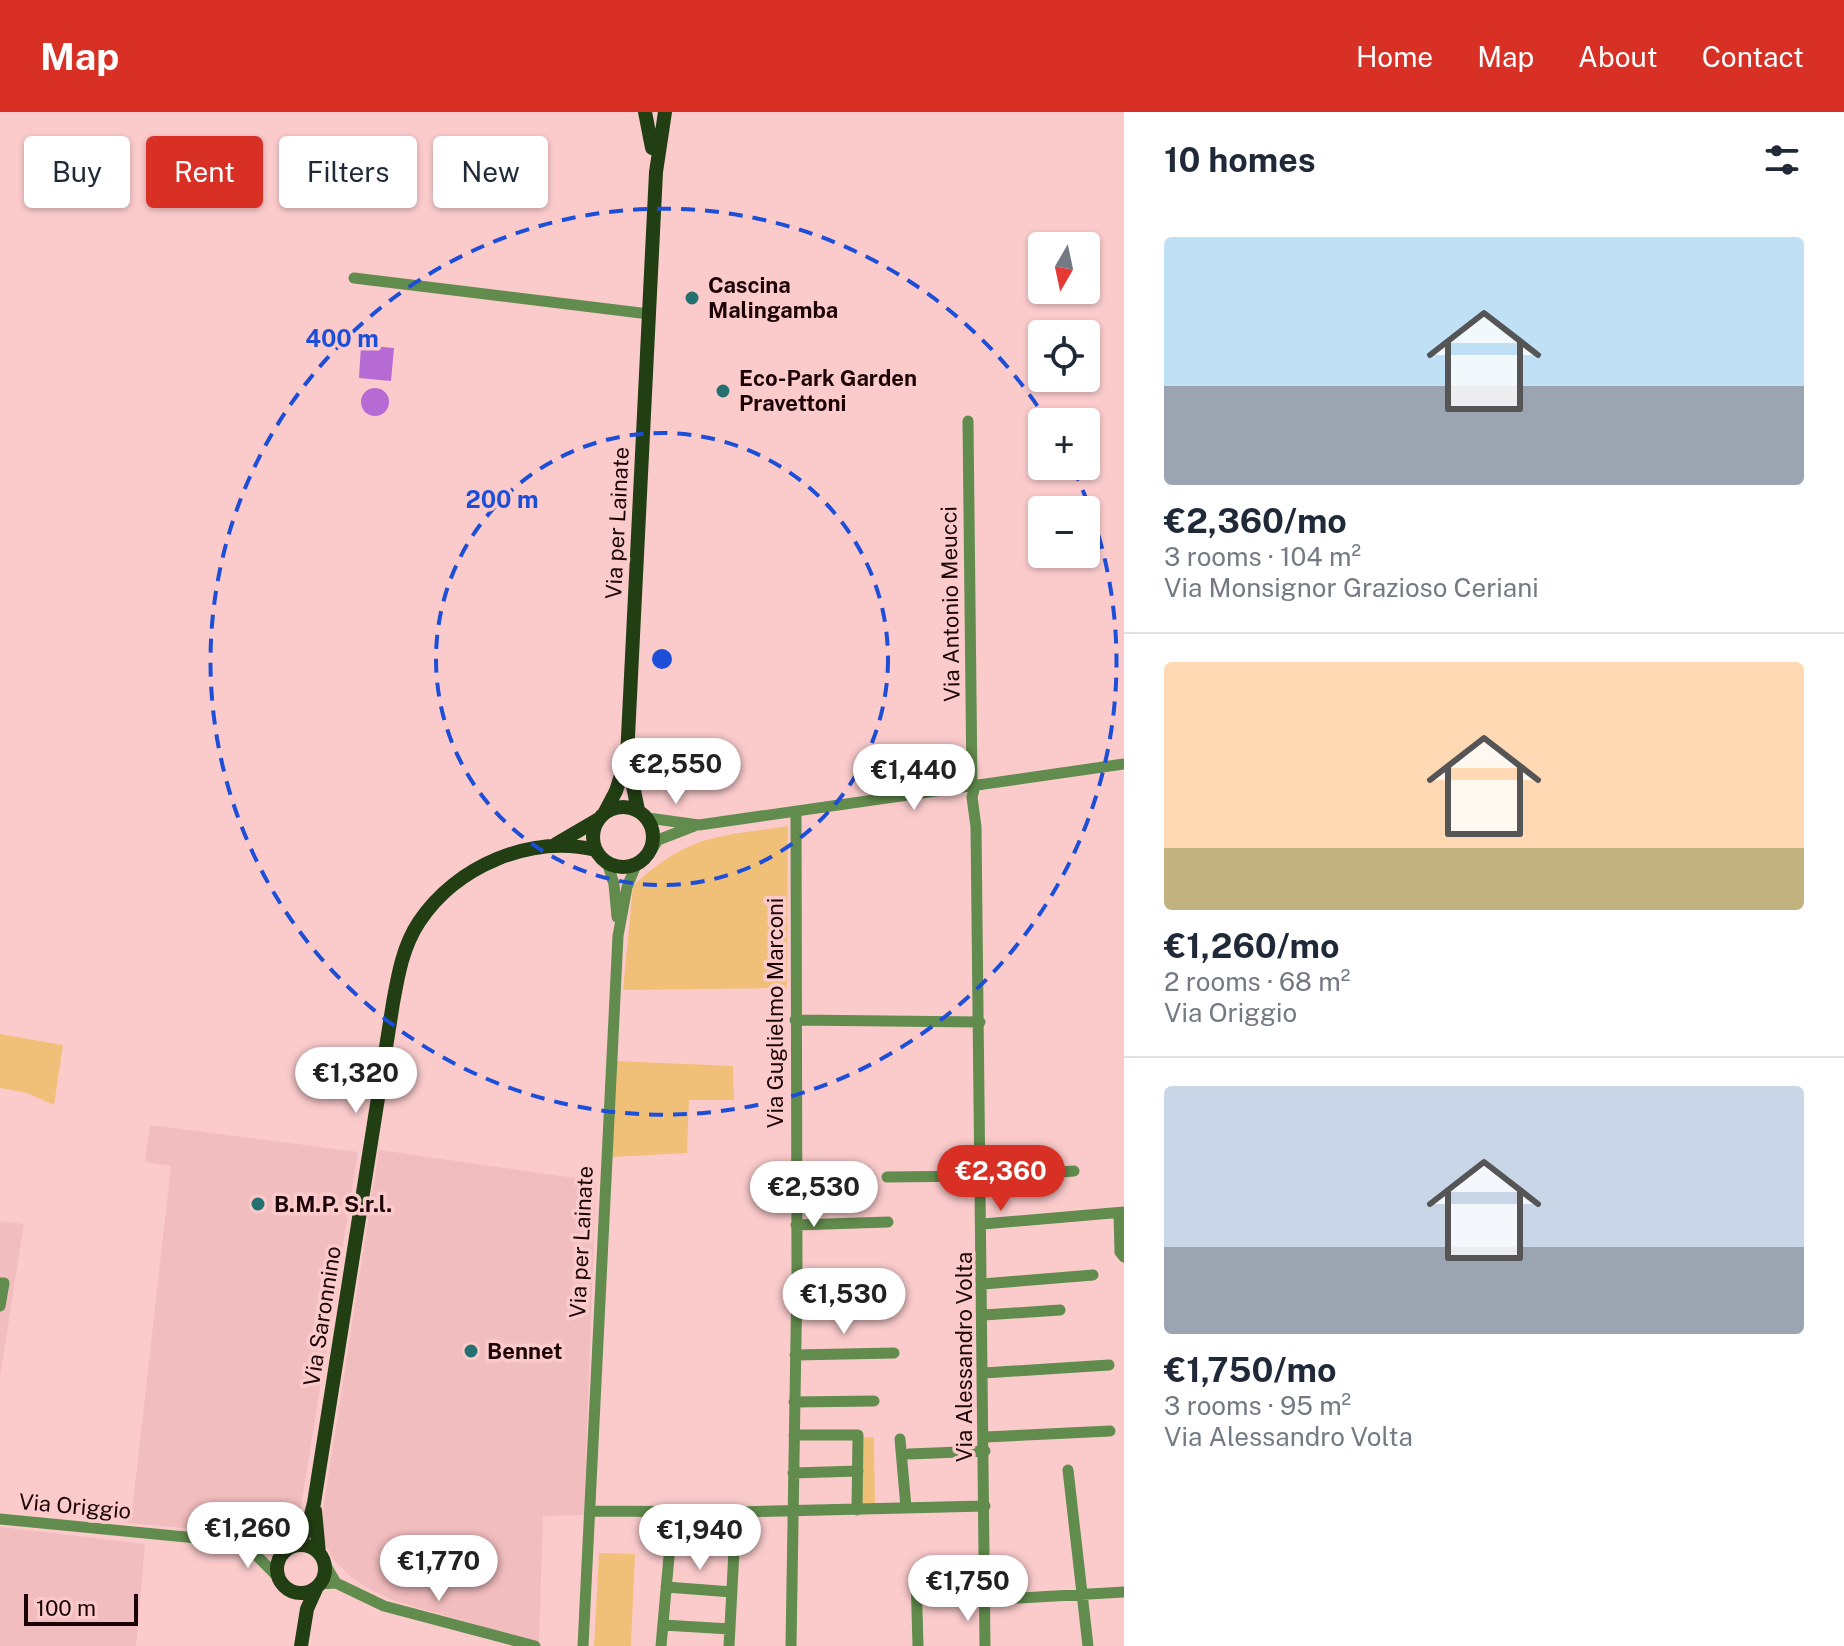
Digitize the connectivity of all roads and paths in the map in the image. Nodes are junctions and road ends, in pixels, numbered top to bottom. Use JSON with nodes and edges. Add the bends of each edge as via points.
{"nodes":[{"id":1,"x":645,"y":112,"type":"edge"},
{"id":2,"x":665,"y":112,"type":"edge"},
{"id":3,"x":656,"y":172,"type":"junction"},
{"id":4,"x":354,"y":278,"type":"dead end"},
{"id":5,"x":649,"y":314,"type":"junction"},
{"id":6,"x":968,"y":421,"type":"dead end"},
{"id":7,"x":627,"y":757,"type":"junction"},
{"id":8,"x":1124,"y":764,"type":"edge"},
{"id":9,"x":973,"y":786,"type":"junction"},
{"id":10,"x":796,"y":812,"type":"junction"},
{"id":11,"x":643,"y":814,"type":"junction"},
{"id":12,"x":602,"y":815,"type":"junction"},
{"id":13,"x":699,"y":825,"type":"junction"},
{"id":14,"x":556,"y":844,"type":"junction"},
{"id":15,"x":596,"y":850,"type":"junction"},
{"id":16,"x":649,"y":854,"type":"junction"},
{"id":17,"x":607,"y":862,"type":"junction"},
{"id":18,"x":636,"y":865,"type":"junction"},
{"id":19,"x":618,"y":936,"type":"junction"},
{"id":20,"x":795,"y":1020,"type":"junction"},
{"id":21,"x":980,"y":1022,"type":"junction"},
{"id":22,"x":1074,"y":1171,"type":"dead end"},
{"id":23,"x":887,"y":1177,"type":"dead end"},
{"id":24,"x":982,"y":1177,"type":"junction"},
{"id":25,"x":1121,"y":1212,"type":"edge"},
{"id":26,"x":888,"y":1222,"type":"dead end"},
{"id":27,"x":983,"y":1224,"type":"junction"},
{"id":28,"x":796,"y":1225,"type":"junction"},
{"id":29,"x":1124,"y":1257,"type":"edge"},
{"id":30,"x":1093,"y":1275,"type":"dead end"},
{"id":31,"x":0,"y":1283,"type":"edge"},
{"id":32,"x":983,"y":1284,"type":"junction"},
{"id":33,"x":0,"y":1306,"type":"edge"},
{"id":34,"x":1060,"y":1310,"type":"dead end"},
{"id":35,"x":984,"y":1315,"type":"junction"},
{"id":36,"x":894,"y":1353,"type":"dead end"},
{"id":37,"x":795,"y":1355,"type":"junction"},
{"id":38,"x":1109,"y":1365,"type":"dead end"},
{"id":39,"x":984,"y":1373,"type":"junction"},
{"id":40,"x":874,"y":1401,"type":"dead end"},
{"id":41,"x":794,"y":1402,"type":"junction"},
{"id":42,"x":1110,"y":1431,"type":"dead end"},
{"id":43,"x":794,"y":1435,"type":"junction"},
{"id":44,"x":985,"y":1437,"type":"junction"},
{"id":45,"x":900,"y":1439,"type":"dead end"},
{"id":46,"x":985,"y":1451,"type":"junction"},
{"id":47,"x":909,"y":1454,"type":"dead end"},
{"id":48,"x":1068,"y":1470,"type":"dead end"},
{"id":49,"x":858,"y":1471,"type":"junction"},
{"id":50,"x":793,"y":1473,"type":"junction"},
{"id":51,"x":314,"y":1503,"type":"junction"},
{"id":52,"x":985,"y":1506,"type":"junction"},
{"id":53,"x":906,"y":1507,"type":"junction"},
{"id":54,"x":857,"y":1510,"type":"junction"},
{"id":55,"x":591,"y":1511,"type":"junction"},
{"id":56,"x":673,"y":1512,"type":"junction"},
{"id":57,"x":736,"y":1512,"type":"junction"},
{"id":58,"x":792,"y":1512,"type":"junction"},
{"id":59,"x":0,"y":1519,"type":"edge"},
{"id":60,"x":241,"y":1541,"type":"junction"},
{"id":61,"x":292,"y":1546,"type":"junction"},
{"id":62,"x":322,"y":1559,"type":"junction"},
{"id":63,"x":985,"y":1574,"type":"junction"},
{"id":64,"x":278,"y":1577,"type":"junction"},
{"id":65,"x":336,"y":1583,"type":"junction"},
{"id":66,"x":318,"y":1586,"type":"junction"},
{"id":67,"x":666,"y":1587,"type":"junction"},
{"id":68,"x":290,"y":1591,"type":"junction"},
{"id":69,"x":732,"y":1592,"type":"junction"},
{"id":70,"x":1124,"y":1592,"type":"edge"},
{"id":71,"x":1081,"y":1596,"type":"junction"},
{"id":72,"x":985,"y":1600,"type":"junction"},
{"id":73,"x":663,"y":1625,"type":"junction"},
{"id":74,"x":730,"y":1629,"type":"junction"},
{"id":75,"x":302,"y":1642,"type":"edge"},
{"id":76,"x":535,"y":1646,"type":"edge"},
{"id":77,"x":583,"y":1646,"type":"edge"},
{"id":78,"x":661,"y":1646,"type":"edge"},
{"id":79,"x":729,"y":1646,"type":"edge"},
{"id":80,"x":791,"y":1646,"type":"edge"},
{"id":81,"x":918,"y":1646,"type":"edge"},
{"id":82,"x":985,"y":1646,"type":"edge"},
{"id":83,"x":1088,"y":1646,"type":"edge"}],
"edges":[{"from":1,"to":3,"type":"main road"},
{"from":2,"to":3,"type":"main road"},
{"from":3,"to":5,"type":"main road","name":"Via per Lainate"},
{"from":4,"to":5,"type":"street"},
{"from":5,"to":7,"type":"main road","name":"Via per Lainate"},
{"from":6,"to":9,"type":"street","name":"Via Antonio Meucci"},
{"from":7,"to":11,"type":"main road","name":"Via per Lainate"},
{"from":7,"to":12,"type":"main road","name":"Via per Lainate"},
{"from":8,"to":9,"type":"street"},
{"from":9,"to":10,"type":"street"},
{"from":9,"to":21,"type":"street","name":"Via Alessandro Volta","via":[[979,798]]},
{"from":10,"to":13,"type":"street"},
{"from":10,"to":20,"type":"street","name":"Via Guglielmo Marconi"},
{"from":11,"to":12,"type":"main road","via":[[621,806]]},
{"from":11,"to":13,"type":"street"},
{"from":11,"to":16,"type":"main road","via":[[654,836]]},
{"from":12,"to":14,"type":"main road","name":"Via Saronnino"},
{"from":12,"to":15,"type":"main road","via":[[593,834]]},
{"from":13,"to":16,"type":"street","via":[[658,840]]},
{"from":14,"to":15,"type":"main road","name":"Via Saronnino"},
{"from":14,"to":51,"type":"main road","name":"Via Saronnino","via":[[512,853],[458,882],[419,922],[401,959]]},
{"from":15,"to":17,"type":"main road"},
{"from":16,"to":18,"type":"main road"},
{"from":17,"to":18,"type":"main road"},
{"from":17,"to":19,"type":"street","name":"Via per Lainate"},
{"from":18,"to":19,"type":"street","name":"Via per Lainate"},
{"from":19,"to":55,"type":"street","name":"Via per Lainate"},
{"from":20,"to":21,"type":"street"},
{"from":20,"to":28,"type":"street","name":"Via Guglielmo Marconi"},
{"from":21,"to":24,"type":"street","name":"Via Alessandro Volta"},
{"from":22,"to":24,"type":"street"},
{"from":23,"to":24,"type":"street"},
{"from":24,"to":27,"type":"street","name":"Via Alessandro Volta"},
{"from":25,"to":27,"type":"street"},
{"from":25,"to":29,"type":"street"},
{"from":26,"to":28,"type":"street"},
{"from":27,"to":32,"type":"street","name":"Via Alessandro Volta"},
{"from":28,"to":37,"type":"street","name":"Via Guglielmo Marconi"},
{"from":30,"to":32,"type":"street"},
{"from":31,"to":33,"type":"street"},
{"from":32,"to":35,"type":"street","name":"Via Alessandro Volta"},
{"from":34,"to":35,"type":"street"},
{"from":35,"to":39,"type":"street","name":"Via Alessandro Volta"},
{"from":36,"to":37,"type":"street"},
{"from":37,"to":41,"type":"street","name":"Via Guglielmo Marconi"},
{"from":38,"to":39,"type":"street"},
{"from":39,"to":44,"type":"street","name":"Via Alessandro Volta"},
{"from":40,"to":41,"type":"street"},
{"from":41,"to":43,"type":"street","name":"Via Guglielmo Marconi"},
{"from":42,"to":44,"type":"street"},
{"from":43,"to":49,"type":"street","via":[[858,1435]]},
{"from":43,"to":50,"type":"street","name":"Via Guglielmo Marconi"},
{"from":44,"to":46,"type":"street","name":"Via Alessandro Volta"},
{"from":45,"to":53,"type":"street"},
{"from":46,"to":47,"type":"street"},
{"from":46,"to":52,"type":"street","name":"Via Alessandro Volta"},
{"from":48,"to":71,"type":"street"},
{"from":49,"to":50,"type":"street"},
{"from":49,"to":54,"type":"street"},
{"from":50,"to":58,"type":"street","name":"Via Guglielmo Marconi"},
{"from":51,"to":61,"type":"main road","name":"Via Saronnino","via":[[307,1530]]},
{"from":51,"to":62,"type":"main road","name":"Via Saronnino"},
{"from":52,"to":53,"type":"street"},
{"from":52,"to":63,"type":"street","name":"Via Alessandro Volta"},
{"from":53,"to":54,"type":"street"},
{"from":54,"to":58,"type":"street"},
{"from":55,"to":56,"type":"street"},
{"from":55,"to":77,"type":"street","name":"Via per Lainate"},
{"from":56,"to":57,"type":"street"},
{"from":56,"to":67,"type":"street"},
{"from":57,"to":58,"type":"street"},
{"from":57,"to":69,"type":"street"},
{"from":58,"to":80,"type":"street","name":"Via Guglielmo Marconi"},
{"from":59,"to":60,"type":"street","name":"Via Origgio"},
{"from":60,"to":61,"type":"street","name":"Via Origgio"},
{"from":60,"to":64,"type":"street"},
{"from":61,"to":62,"type":"main road","via":[[304,1545]]},
{"from":61,"to":64,"type":"main road","via":[[277,1563]]},
{"from":62,"to":65,"type":"street"},
{"from":62,"to":66,"type":"main road"},
{"from":63,"to":72,"type":"street","name":"Via Alessandro Volta"},
{"from":63,"to":81,"type":"street","via":[[916,1575]]},
{"from":64,"to":68,"type":"main road"},
{"from":65,"to":66,"type":"street"},
{"from":65,"to":76,"type":"street","via":[[384,1606]]},
{"from":66,"to":68,"type":"main road","via":[[307,1593]]},
{"from":66,"to":75,"type":"main road","via":[[307,1609]]},
{"from":67,"to":69,"type":"street"},
{"from":67,"to":73,"type":"street"},
{"from":68,"to":75,"type":"main road","via":[[300,1614]]},
{"from":69,"to":74,"type":"street"},
{"from":70,"to":71,"type":"street"},
{"from":71,"to":72,"type":"street"},
{"from":71,"to":83,"type":"street"},
{"from":72,"to":82,"type":"street","name":"Via Alessandro Volta"},
{"from":73,"to":74,"type":"street"},
{"from":73,"to":78,"type":"street"},
{"from":74,"to":79,"type":"street"}]}
